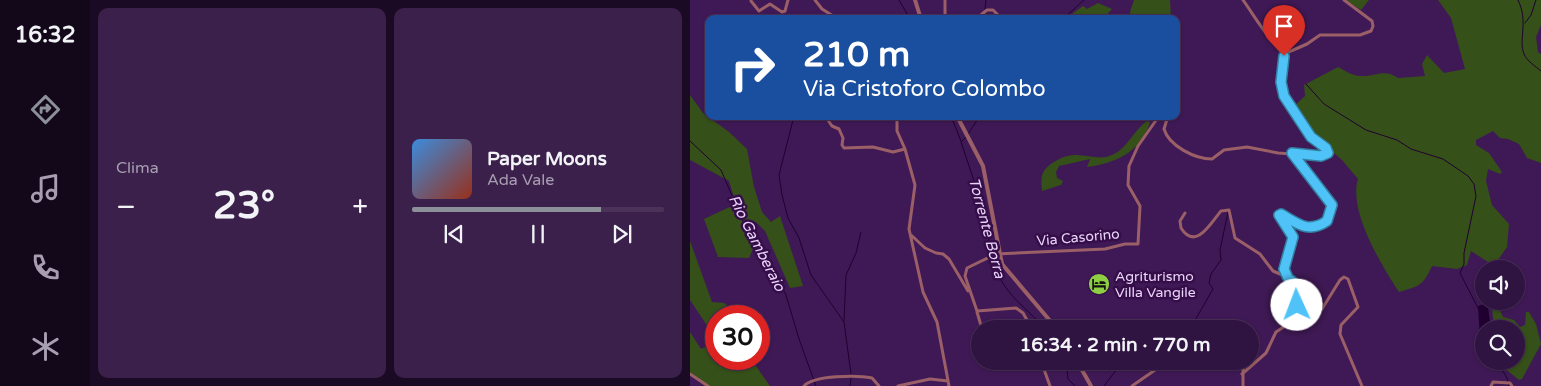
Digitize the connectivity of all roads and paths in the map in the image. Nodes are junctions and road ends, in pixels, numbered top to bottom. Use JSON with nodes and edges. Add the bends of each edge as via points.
{"nodes":[{"id":1,"x":788,"y":0,"type":"edge"},
{"id":2,"x":815,"y":0,"type":"edge"},
{"id":3,"x":915,"y":0,"type":"edge"},
{"id":4,"x":945,"y":0,"type":"edge"},
{"id":5,"x":1243,"y":0,"type":"edge"},
{"id":6,"x":1344,"y":0,"type":"edge"},
{"id":7,"x":750,"y":1,"type":"edge"},
{"id":8,"x":831,"y":15,"type":"edge"},
{"id":9,"x":921,"y":15,"type":"edge"},
{"id":10,"x":945,"y":15,"type":"edge"},
{"id":11,"x":981,"y":15,"type":"edge"},
{"id":12,"x":998,"y":15,"type":"edge"},
{"id":13,"x":1284,"y":54,"type":"junction"},
{"id":14,"x":828,"y":120,"type":"edge"},
{"id":15,"x":897,"y":120,"type":"edge"},
{"id":16,"x":959,"y":120,"type":"edge"},
{"id":17,"x":1156,"y":120,"type":"edge"},
{"id":18,"x":1167,"y":120,"type":"edge"},
{"id":19,"x":905,"y":149,"type":"junction"},
{"id":20,"x":1292,"y":153,"type":"junction"},
{"id":21,"x":1185,"y":213,"type":"dead end"},
{"id":22,"x":910,"y":235,"type":"junction"},
{"id":23,"x":997,"y":254,"type":"junction"},
{"id":24,"x":1288,"y":278,"type":"junction"},
{"id":25,"x":970,"y":296,"type":"junction"},
{"id":26,"x":977,"y":311,"type":"junction"},
{"id":27,"x":1295,"y":313,"type":"junction"},
{"id":28,"x":980,"y":320,"type":"edge"},
{"id":29,"x":1027,"y":320,"type":"edge"},
{"id":30,"x":1049,"y":320,"type":"edge"},
{"id":31,"x":1044,"y":370,"type":"edge"},
{"id":32,"x":1082,"y":370,"type":"edge"},
{"id":33,"x":1155,"y":370,"type":"edge"},
{"id":34,"x":1242,"y":370,"type":"edge"},
{"id":35,"x":690,"y":374,"type":"edge"},
{"id":36,"x":1242,"y":374,"type":"junction"},
{"id":37,"x":948,"y":381,"type":"junction"},
{"id":38,"x":708,"y":386,"type":"edge"},
{"id":39,"x":804,"y":386,"type":"edge"},
{"id":40,"x":879,"y":386,"type":"edge"},
{"id":41,"x":898,"y":386,"type":"edge"},
{"id":42,"x":949,"y":386,"type":"edge"},
{"id":43,"x":1050,"y":386,"type":"edge"},
{"id":44,"x":1091,"y":386,"type":"edge"},
{"id":45,"x":1132,"y":386,"type":"edge"},
{"id":46,"x":1243,"y":386,"type":"edge"},
{"id":47,"x":1362,"y":386,"type":"edge"},
{"id":48,"x":1491,"y":386,"type":"edge"},
{"id":49,"x":1512,"y":386,"type":"edge"}],
"edges":[{"from":1,"to":7,"type":"street","via":[[782,12],[769,4],[760,11]]},
{"from":2,"to":8,"type":"street"},
{"from":3,"to":9,"type":"street"},
{"from":4,"to":10,"type":"street"},
{"from":5,"to":13,"type":"street","via":[[1271,42]]},
{"from":6,"to":13,"type":"street","via":[[1372,20],[1371,31],[1360,35],[1320,35]]},
{"from":11,"to":12,"type":"street","via":[[987,10],[994,10]]},
{"from":13,"to":20,"type":"street","via":[[1281,82],[1284,96],[1311,137],[1328,153],[1321,156]]},
{"from":14,"to":19,"type":"street","via":[[839,129],[844,148],[873,147],[893,152]]},
{"from":15,"to":19,"type":"street","via":[[897,131]]},
{"from":16,"to":23,"type":"street","via":[[983,166]]},
{"from":17,"to":23,"type":"street","name":"Via Casorino","via":[[1138,146],[1128,173],[1130,190],[1140,206],[1138,244],[1105,249]]},
{"from":18,"to":20,"type":"street","via":[[1164,129],[1170,141],[1198,156],[1212,159],[1224,150],[1247,147]]},
{"from":19,"to":22,"type":"street","via":[[915,185]]},
{"from":20,"to":24,"type":"street","via":[[1332,205],[1327,221],[1316,226],[1290,222],[1279,215],[1293,237],[1284,265]]},
{"from":21,"to":24,"type":"street","via":[[1180,221],[1181,228],[1189,236],[1195,236],[1208,231],[1221,211],[1228,210],[1235,238],[1260,254],[1273,271]]},
{"from":22,"to":25,"type":"street","via":[[926,248],[949,259]]},
{"from":22,"to":37,"type":"street","via":[[923,292],[936,322]]},
{"from":23,"to":25,"type":"street","via":[[967,268],[965,276]]},
{"from":23,"to":30,"type":"street","via":[[1007,271]]},
{"from":24,"to":27,"type":"street","via":[[1303,292]]},
{"from":25,"to":26,"type":"street"},
{"from":26,"to":28,"type":"street"},
{"from":26,"to":29,"type":"street","via":[[1016,308]]},
{"from":27,"to":36,"type":"street","via":[[1288,324],[1276,332],[1266,353]]},
{"from":27,"to":47,"type":"street","via":[[1297,320],[1303,321],[1322,309],[1340,280],[1348,279],[1358,307],[1341,325],[1340,334]]},
{"from":31,"to":43,"type":"street"},
{"from":32,"to":44,"type":"street"},
{"from":33,"to":45,"type":"street"},
{"from":34,"to":36,"type":"street"},
{"from":35,"to":38,"type":"street"},
{"from":36,"to":46,"type":"street"},
{"from":37,"to":41,"type":"street","via":[[921,380]]},
{"from":37,"to":42,"type":"street"},
{"from":39,"to":40,"type":"street","via":[[816,380],[855,376],[872,378]]},
{"from":48,"to":49,"type":"street","via":[[1497,381]]}]}
